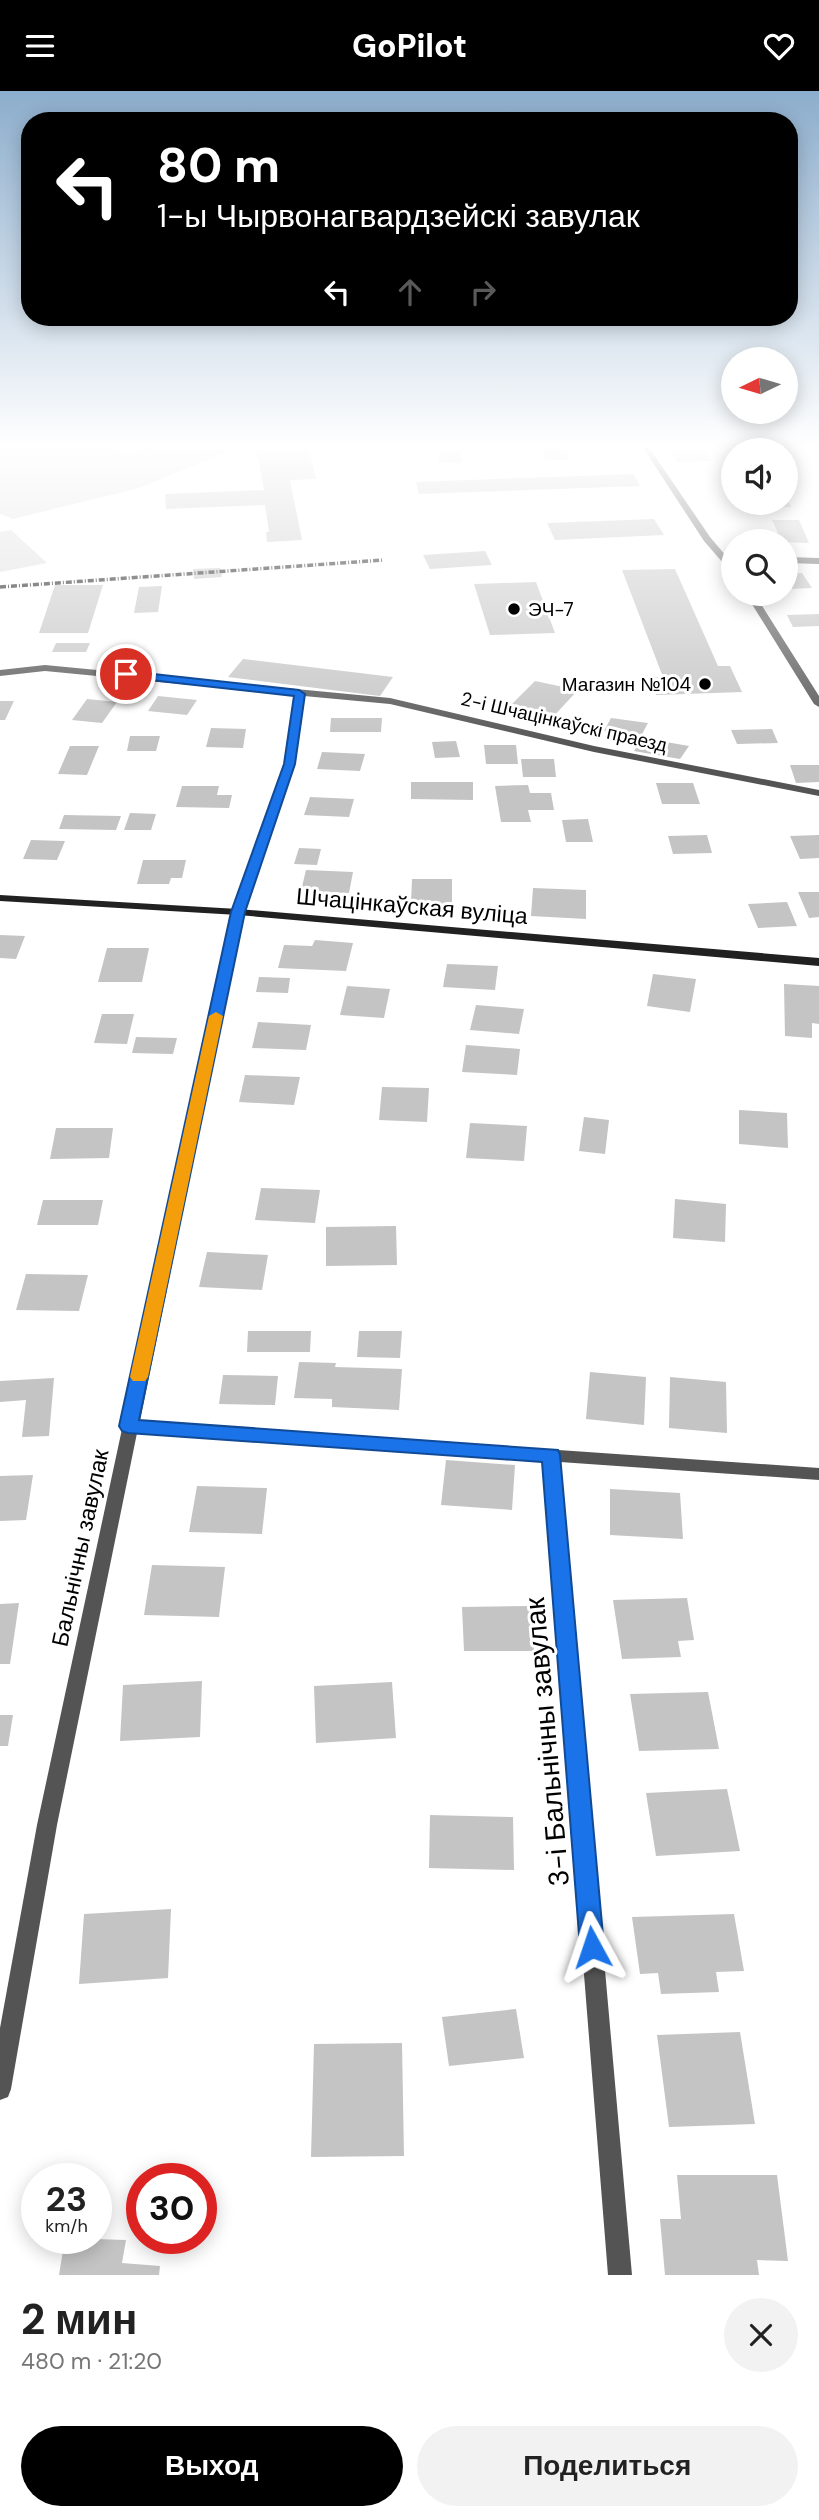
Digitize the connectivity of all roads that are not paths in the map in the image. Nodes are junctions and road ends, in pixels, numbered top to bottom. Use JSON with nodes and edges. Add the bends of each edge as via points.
{"nodes":[{"id":1,"x":798,"y":560,"type":"edge"},
{"id":2,"x":819,"y":561,"type":"edge"},
{"id":3,"x":757,"y":606,"type":"edge"},
{"id":4,"x":0,"y":673,"type":"edge"},
{"id":5,"x":299,"y":694,"type":"junction"},
{"id":6,"x":819,"y":704,"type":"edge"},
{"id":7,"x":819,"y":793,"type":"edge"},
{"id":8,"x":0,"y":898,"type":"edge"},
{"id":9,"x":238,"y":912,"type":"junction"},
{"id":10,"x":819,"y":962,"type":"edge"},
{"id":11,"x":128,"y":1426,"type":"junction"},
{"id":12,"x":551,"y":1455,"type":"junction"},
{"id":13,"x":819,"y":1474,"type":"edge"},
{"id":14,"x":0,"y":2089,"type":"edge"},
{"id":15,"x":620,"y":2275,"type":"edge"}],
"edges":[{"from":1,"to":2,"type":"street"},
{"from":3,"to":6,"type":"street"},
{"from":4,"to":5,"type":"street","name":"2-і Шчацінкаўскі праезд","via":[[45,668]]},
{"from":5,"to":7,"type":"street","name":"2-і Шчацінкаўскі праезд","via":[[390,701],[594,749]]},
{"from":5,"to":9,"type":"street","name":"Бальнічны завулак","via":[[289,764]]},
{"from":8,"to":9,"type":"street","name":"Шчацінкаўская вуліца"},
{"from":9,"to":10,"type":"street","name":"Шчацінкаўская вуліца"},
{"from":9,"to":11,"type":"street","name":"Бальнічны завулак"},
{"from":11,"to":12,"type":"street"},
{"from":11,"to":14,"type":"street","name":"Бальнічны завулак","via":[[47,1825]]},
{"from":12,"to":13,"type":"street"},
{"from":12,"to":15,"type":"street","name":"3-і Бальнічны завулак"}]}
